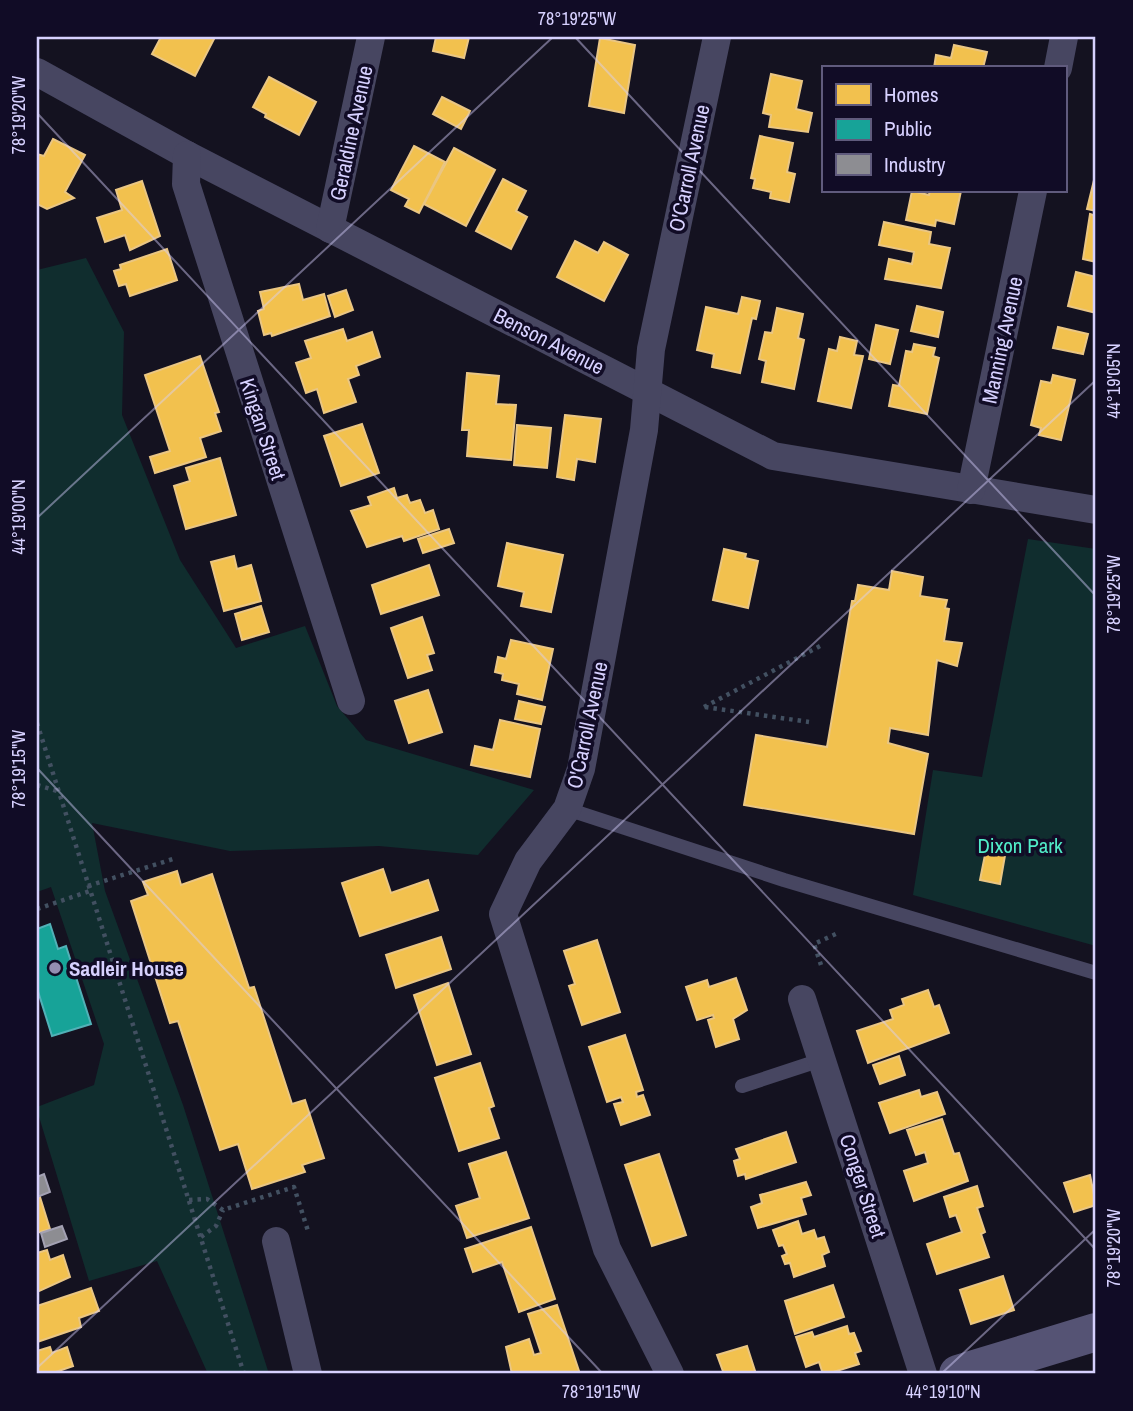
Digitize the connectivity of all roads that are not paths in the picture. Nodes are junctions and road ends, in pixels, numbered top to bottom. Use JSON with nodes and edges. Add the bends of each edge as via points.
{"nodes":[{"id":1,"x":371,"y":37,"type":"edge"},
{"id":2,"x":717,"y":37,"type":"edge"},
{"id":3,"x":1064,"y":37,"type":"edge"},
{"id":4,"x":1058,"y":66,"type":"edge"},
{"id":5,"x":37,"y":72,"type":"edge"},
{"id":6,"x":187,"y":155,"type":"junction"},
{"id":7,"x":1032,"y":192,"type":"edge"},
{"id":8,"x":330,"y":229,"type":"junction"},
{"id":9,"x":646,"y":391,"type":"junction"},
{"id":10,"x":971,"y":490,"type":"junction"},
{"id":11,"x":1096,"y":510,"type":"edge"},
{"id":12,"x":351,"y":701,"type":"dead end"},
{"id":13,"x":567,"y":809,"type":"junction"},
{"id":14,"x":1096,"y":973,"type":"edge"},
{"id":15,"x":802,"y":999,"type":"dead end"},
{"id":16,"x":821,"y":1060,"type":"junction"},
{"id":17,"x":741,"y":1086,"type":"dead end"},
{"id":18,"x":276,"y":1241,"type":"dead end"},
{"id":19,"x":1096,"y":1332,"type":"edge"},
{"id":20,"x":308,"y":1374,"type":"edge"},
{"id":21,"x":670,"y":1374,"type":"edge"},
{"id":22,"x":923,"y":1374,"type":"edge"},
{"id":23,"x":958,"y":1374,"type":"edge"}],
"edges":[{"from":1,"to":8,"type":"street","name":"Geraldine Avenue"},
{"from":2,"to":9,"type":"street","name":"O'Carroll Avenue"},
{"from":3,"to":4,"type":"street"},
{"from":5,"to":6,"type":"street","name":"Benson Avenue"},
{"from":6,"to":8,"type":"street","name":"Benson Avenue"},
{"from":6,"to":12,"type":"street","name":"Kingan Street","via":[[186,184]]},
{"from":7,"to":10,"type":"street","name":"Manning Avenue"},
{"from":8,"to":9,"type":"street","name":"Benson Avenue"},
{"from":9,"to":10,"type":"street","name":"Benson Avenue","via":[[773,456]]},
{"from":9,"to":13,"type":"street","name":"O'Carroll Avenue","via":[[643,430],[581,769]]},
{"from":10,"to":11,"type":"street","name":"Benson Avenue"},
{"from":13,"to":14,"type":"lane","via":[[784,880]]},
{"from":13,"to":21,"type":"street","name":"O'Carroll Avenue","via":[[528,861],[503,914],[607,1250]]},
{"from":15,"to":16,"type":"street","name":"Conger Street"},
{"from":16,"to":17,"type":"lane"},
{"from":16,"to":22,"type":"street","name":"Conger Street"},
{"from":18,"to":20,"type":"street"},
{"from":19,"to":23,"type":"street"}]}
